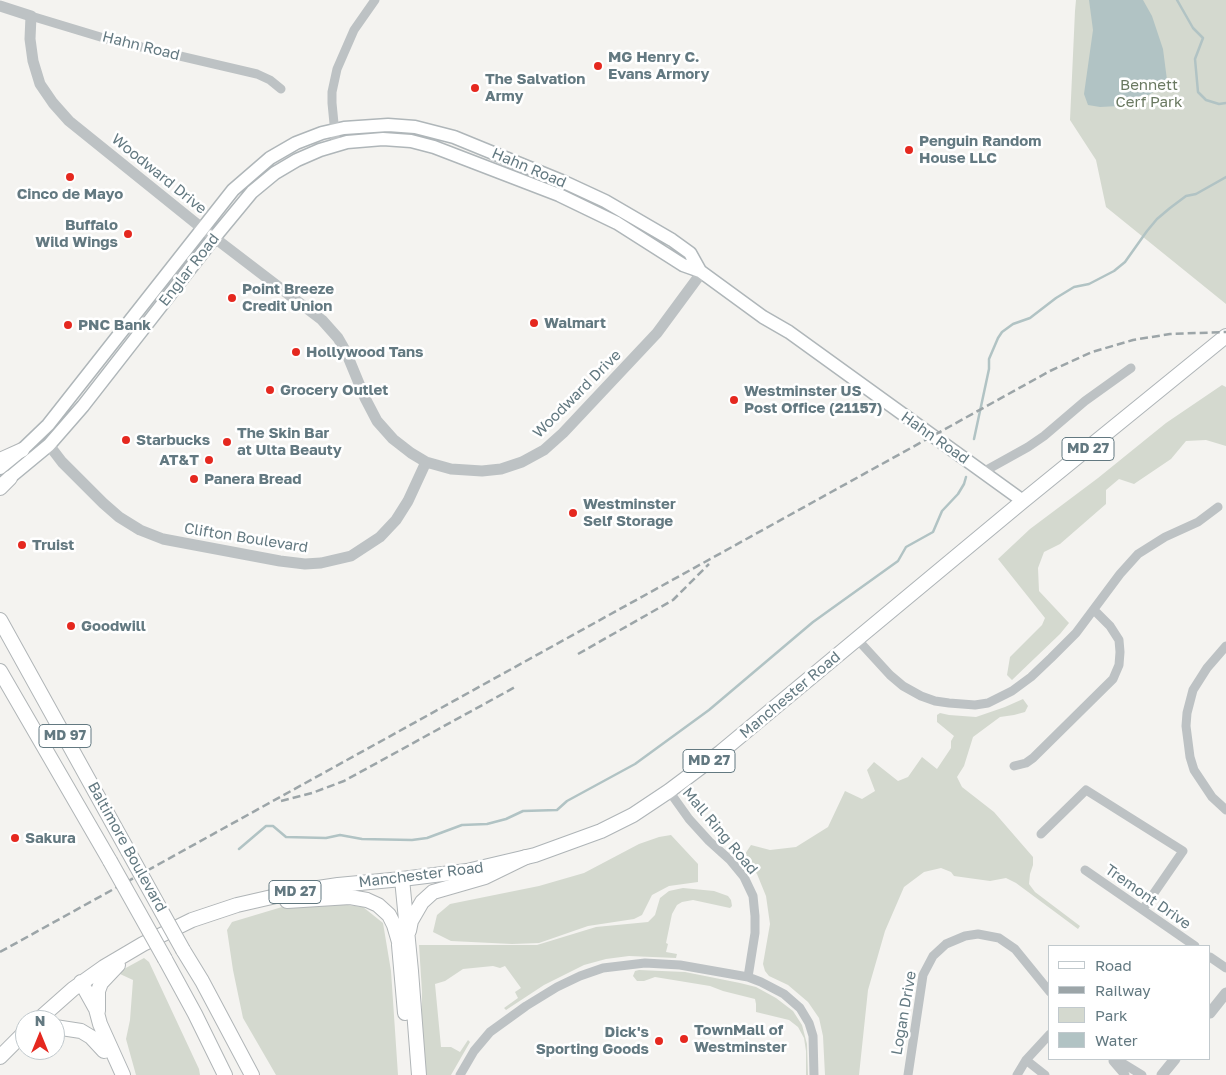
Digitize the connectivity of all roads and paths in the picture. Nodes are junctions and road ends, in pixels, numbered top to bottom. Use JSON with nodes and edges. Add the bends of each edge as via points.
{"nodes":[{"id":1,"x":375,"y":0,"type":"edge"},
{"id":2,"x":0,"y":6,"type":"edge"},
{"id":3,"x":31,"y":16,"type":"junction"},
{"id":4,"x":280,"y":89,"type":"dead end"},
{"id":5,"x":334,"y":130,"type":"junction"},
{"id":6,"x":336,"y":144,"type":"junction"},
{"id":7,"x":203,"y":229,"type":"junction"},
{"id":8,"x":214,"y":238,"type":"junction"},
{"id":9,"x":701,"y":272,"type":"junction"},
{"id":10,"x":1222,"y":339,"type":"edge"},
{"id":11,"x":1132,"y":368,"type":"dead end"},
{"id":12,"x":49,"y":445,"type":"junction"},
{"id":13,"x":22,"y":450,"type":"junction"},
{"id":14,"x":0,"y":460,"type":"edge"},
{"id":15,"x":426,"y":462,"type":"junction"},
{"id":16,"x":0,"y":468,"type":"edge"},
{"id":17,"x":983,"y":472,"type":"junction"},
{"id":18,"x":3,"y":484,"type":"edge"},
{"id":19,"x":1024,"y":501,"type":"junction"},
{"id":20,"x":1218,"y":507,"type":"dead end"},
{"id":21,"x":1094,"y":610,"type":"junction"},
{"id":22,"x":0,"y":620,"type":"edge"},
{"id":23,"x":857,"y":639,"type":"junction"},
{"id":24,"x":1226,"y":646,"type":"edge"},
{"id":25,"x":0,"y":671,"type":"edge"},
{"id":26,"x":1014,"y":766,"type":"dead end"},
{"id":27,"x":669,"y":791,"type":"junction"},
{"id":28,"x":1226,"y":810,"type":"edge"},
{"id":29,"x":1041,"y":834,"type":"dead end"},
{"id":30,"x":526,"y":857,"type":"junction"},
{"id":31,"x":1085,"y":870,"type":"dead end"},
{"id":32,"x":398,"y":879,"type":"junction"},
{"id":33,"x":237,"y":905,"type":"junction"},
{"id":34,"x":1143,"y":909,"type":"junction"},
{"id":35,"x":403,"y":941,"type":"junction"},
{"id":36,"x":1194,"y":945,"type":"edge"},
{"id":37,"x":131,"y":951,"type":"junction"},
{"id":38,"x":1211,"y":958,"type":"edge"},
{"id":39,"x":1226,"y":968,"type":"edge"},
{"id":40,"x":748,"y":977,"type":"junction"},
{"id":41,"x":77,"y":985,"type":"junction"},
{"id":42,"x":1048,"y":990,"type":"edge"},
{"id":43,"x":1226,"y":992,"type":"edge"},
{"id":44,"x":49,"y":1010,"type":"edge"},
{"id":45,"x":1211,"y":1013,"type":"edge"},
{"id":46,"x":195,"y":1014,"type":"junction"},
{"id":47,"x":100,"y":1024,"type":"junction"},
{"id":48,"x":65,"y":1029,"type":"edge"},
{"id":49,"x":1048,"y":1036,"type":"edge"},
{"id":50,"x":15,"y":1042,"type":"edge"},
{"id":51,"x":15,"y":1044,"type":"edge"},
{"id":52,"x":104,"y":1050,"type":"junction"},
{"id":53,"x":0,"y":1057,"type":"edge"},
{"id":54,"x":1026,"y":1060,"type":"junction"},
{"id":55,"x":1113,"y":1060,"type":"edge"},
{"id":56,"x":1174,"y":1060,"type":"edge"},
{"id":57,"x":114,"y":1075,"type":"edge"},
{"id":58,"x":123,"y":1075,"type":"edge"},
{"id":59,"x":218,"y":1075,"type":"edge"},
{"id":60,"x":225,"y":1075,"type":"edge"},
{"id":61,"x":252,"y":1075,"type":"edge"},
{"id":62,"x":410,"y":1075,"type":"edge"},
{"id":63,"x":420,"y":1075,"type":"edge"},
{"id":64,"x":460,"y":1075,"type":"edge"},
{"id":65,"x":814,"y":1075,"type":"edge"},
{"id":66,"x":908,"y":1075,"type":"edge"},
{"id":67,"x":1017,"y":1075,"type":"edge"},
{"id":68,"x":1046,"y":1075,"type":"edge"},
{"id":69,"x":1125,"y":1075,"type":"edge"},
{"id":70,"x":1142,"y":1075,"type":"edge"},
{"id":71,"x":1162,"y":1075,"type":"edge"}],
"edges":[{"from":1,"to":5,"type":"street","via":[[354,30],[337,69],[332,92]]},
{"from":2,"to":3,"type":"street","name":"Hahn Road"},
{"from":3,"to":4,"type":"street","name":"Hahn Road","via":[[107,39],[257,74]]},
{"from":3,"to":7,"type":"street","name":"Woodward Drive","via":[[33,61],[40,84],[52,103],[69,121]]},
{"from":5,"to":6,"type":"street"},
{"from":5,"to":7,"type":"main road","name":"Englar Road","via":[[296,143],[270,158],[234,190]]},
{"from":5,"to":9,"type":"main road","name":"Hahn Road","via":[[372,125],[402,126],[454,138],[605,201],[690,253]]},
{"from":6,"to":8,"type":"main road","name":"Englar Road","via":[[275,173],[252,192]]},
{"from":6,"to":9,"type":"main road","name":"Hahn Road","via":[[383,139],[434,147],[559,195],[618,223],[683,265]]},
{"from":7,"to":8,"type":"street","name":"Woodward Drive"},
{"from":7,"to":13,"type":"main road","name":"Englar Road","via":[[48,425]]},
{"from":8,"to":12,"type":"main road","name":"Englar Road"},
{"from":8,"to":15,"type":"street","name":"Woodward Drive","via":[[329,327],[346,352],[377,421],[393,439]]},
{"from":9,"to":15,"type":"street","name":"Woodward Drive","via":[[657,333],[544,450],[522,462],[482,472]]},
{"from":9,"to":17,"type":"main road","name":"Hahn Road"},
{"from":10,"to":19,"type":"main road","name":"Manchester Road","number":"MD 27"},
{"from":11,"to":17,"type":"street","via":[[1044,436]]},
{"from":12,"to":15,"type":"street","name":"Clifton Boulevard","via":[[103,503],[140,530],[163,539],[304,564],[351,556],[380,537],[408,501]]},
{"from":12,"to":18,"type":"main road","name":"Englar Road"},
{"from":13,"to":14,"type":"main road"},
{"from":13,"to":16,"type":"main road","name":"Englar Road"},
{"from":17,"to":19,"type":"main road","name":"Hahn Road"},
{"from":19,"to":23,"type":"main road","name":"Manchester Road","number":"MD 27"},
{"from":20,"to":21,"type":"street","via":[[1198,522],[1138,554]]},
{"from":21,"to":23,"type":"street","via":[[1076,633],[1031,677],[997,700],[975,705],[942,702],[903,686]]},
{"from":21,"to":26,"type":"street","via":[[1118,640],[1120,652],[1113,679],[1033,758]]},
{"from":22,"to":61,"type":"main road","name":"Baltimore Boulevard","number":"MD 97","bridge":true},
{"from":23,"to":27,"type":"main road","name":"Manchester Road","number":"MD 27"},
{"from":24,"to":28,"type":"street","via":[[1193,690],[1186,726],[1194,770],[1212,797]]},
{"from":25,"to":46,"type":"main road","name":"Baltimore Boulevard","number":"MD 97","bridge":true},
{"from":27,"to":30,"type":"main road","name":"Manchester Road","number":"MD 27","via":[[601,831]]},
{"from":27,"to":40,"type":"street","name":"Mall Ring Road","via":[[709,841],[730,860],[753,896],[755,933]]},
{"from":29,"to":34,"type":"street","via":[[1086,790],[1183,851]]},
{"from":30,"to":32,"type":"main road","name":"Manchester Road","number":"MD 27","via":[[468,871]]},
{"from":30,"to":35,"type":"main road","via":[[485,877],[433,892],[422,902]]},
{"from":31,"to":34,"type":"street","name":"Tremont Drive"},
{"from":32,"to":33,"type":"main road","name":"Manchester Road","number":"MD 27","via":[[298,891]]},
{"from":32,"to":35,"type":"main road"},
{"from":33,"to":35,"type":"main road","via":[[350,896],[378,905],[389,915]]},
{"from":33,"to":37,"type":"main road","name":"Manchester Road","number":"MD 27","via":[[192,920]]},
{"from":34,"to":36,"type":"street","name":"Tremont Drive"},
{"from":35,"to":62,"type":"main road"},
{"from":35,"to":63,"type":"main road"},
{"from":37,"to":41,"type":"main road","number":"MD 27"},
{"from":37,"to":47,"type":"main road","via":[[98,990]]},
{"from":38,"to":39,"type":"street"},
{"from":40,"to":64,"type":"street","via":[[663,964],[628,964],[591,971],[557,987],[497,1026],[474,1051]]},
{"from":40,"to":65,"type":"street","via":[[779,991],[804,1013],[813,1036]]},
{"from":41,"to":44,"type":"main road","number":"MD 27"},
{"from":41,"to":47,"type":"main road","via":[[96,1009]]},
{"from":41,"to":52,"type":"main road"},
{"from":42,"to":66,"type":"street","name":"Logan Drive","via":[[1015,949],[999,938],[978,934],[946,944],[933,956],[923,975]]},
{"from":43,"to":45,"type":"street"},
{"from":46,"to":59,"type":"main road"},
{"from":46,"to":60,"type":"main road","name":"Baltimore Boulevard","number":"MD 97"},
{"from":47,"to":58,"type":"main road"},
{"from":48,"to":52,"type":"main road","via":[[81,1031]]},
{"from":49,"to":54,"type":"street"},
{"from":50,"to":53,"type":"main road"},
{"from":51,"to":53,"type":"main road"},
{"from":52,"to":57,"type":"main road"},
{"from":54,"to":67,"type":"street"},
{"from":54,"to":68,"type":"street"},
{"from":55,"to":69,"type":"street"},
{"from":55,"to":70,"type":"street"},
{"from":56,"to":71,"type":"street"}]}
